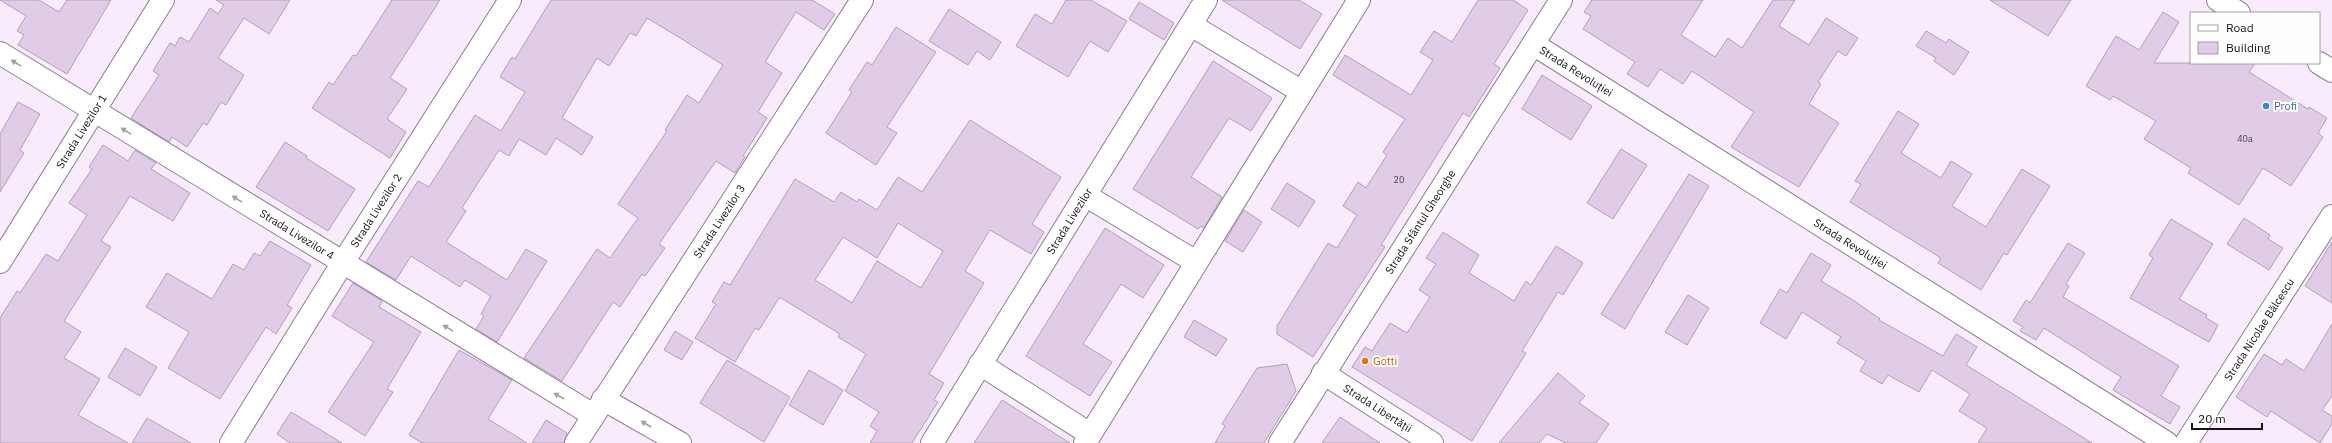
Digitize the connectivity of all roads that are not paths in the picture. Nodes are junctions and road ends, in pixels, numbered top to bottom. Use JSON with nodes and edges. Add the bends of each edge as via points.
{"nodes":[{"id":1,"x":163,"y":0,"type":"edge"},
{"id":2,"x":510,"y":0,"type":"edge"},
{"id":3,"x":862,"y":0,"type":"edge"},
{"id":4,"x":1206,"y":0,"type":"edge"},
{"id":5,"x":1359,"y":0,"type":"edge"},
{"id":6,"x":1561,"y":0,"type":"edge"},
{"id":7,"x":2218,"y":0,"type":"edge"},
{"id":8,"x":2237,"y":12,"type":"edge"},
{"id":9,"x":1191,"y":25,"type":"junction"},
{"id":10,"x":1533,"y":44,"type":"junction"},
{"id":11,"x":0,"y":54,"type":"edge"},
{"id":12,"x":2320,"y":64,"type":"edge"},
{"id":13,"x":2332,"y":71,"type":"edge"},
{"id":14,"x":1302,"y":92,"type":"junction"},
{"id":15,"x":93,"y":111,"type":"junction"},
{"id":16,"x":1085,"y":195,"type":"junction"},
{"id":17,"x":2332,"y":216,"type":"edge"},
{"id":18,"x":0,"y":262,"type":"edge"},
{"id":19,"x":1196,"y":262,"type":"junction"},
{"id":20,"x":342,"y":264,"type":"junction"},
{"id":21,"x":980,"y":364,"type":"junction"},
{"id":22,"x":1323,"y":373,"type":"junction"},
{"id":23,"x":598,"y":407,"type":"junction"},
{"id":24,"x":1088,"y":438,"type":"edge"},
{"id":25,"x":231,"y":443,"type":"edge"},
{"id":26,"x":576,"y":443,"type":"edge"},
{"id":27,"x":680,"y":443,"type":"edge"},
{"id":28,"x":932,"y":443,"type":"edge"},
{"id":29,"x":1280,"y":443,"type":"edge"},
{"id":30,"x":1432,"y":443,"type":"edge"},
{"id":31,"x":2168,"y":443,"type":"edge"},
{"id":32,"x":2186,"y":443,"type":"edge"}],
"edges":[{"from":1,"to":15,"type":"street","name":"Strada Livezilor 1"},
{"from":2,"to":20,"type":"street","name":"Strada Livezilor 2"},
{"from":3,"to":23,"type":"street","name":"Strada Livezilor 3"},
{"from":4,"to":9,"type":"street","name":"Strada Livezilor"},
{"from":5,"to":14,"type":"street"},
{"from":6,"to":10,"type":"street","name":"Strada Sfântul Gheorghe"},
{"from":7,"to":8,"type":"street"},
{"from":9,"to":14,"type":"street"},
{"from":9,"to":16,"type":"street","name":"Strada Livezilor"},
{"from":10,"to":22,"type":"street","name":"Strada Sfântul Gheorghe"},
{"from":10,"to":31,"type":"street","name":"Strada Revoluției"},
{"from":15,"to":11,"type":"street","name":"Strada Livezilor 4","one_way":true},
{"from":12,"to":13,"type":"street"},
{"from":14,"to":19,"type":"street"},
{"from":15,"to":18,"type":"street","name":"Strada Livezilor 1"},
{"from":20,"to":15,"type":"street","name":"Strada Livezilor 4","one_way":true},
{"from":16,"to":19,"type":"street"},
{"from":16,"to":21,"type":"street","name":"Strada Livezilor"},
{"from":17,"to":32,"type":"street","name":"Strada Nicolae Bălcescu"},
{"from":19,"to":24,"type":"street"},
{"from":23,"to":20,"type":"street","name":"Strada Livezilor 4","one_way":true},
{"from":20,"to":25,"type":"street","name":"Strada Livezilor 2"},
{"from":21,"to":24,"type":"street"},
{"from":21,"to":28,"type":"street","name":"Strada Livezilor"},
{"from":22,"to":29,"type":"street","name":"Strada Sfântul Gheorghe"},
{"from":22,"to":30,"type":"street","name":"Strada Libertății"},
{"from":23,"to":26,"type":"street","name":"Strada Livezilor 3"},
{"from":27,"to":23,"type":"street","name":"Strada Livezilor 4","one_way":true}]}
